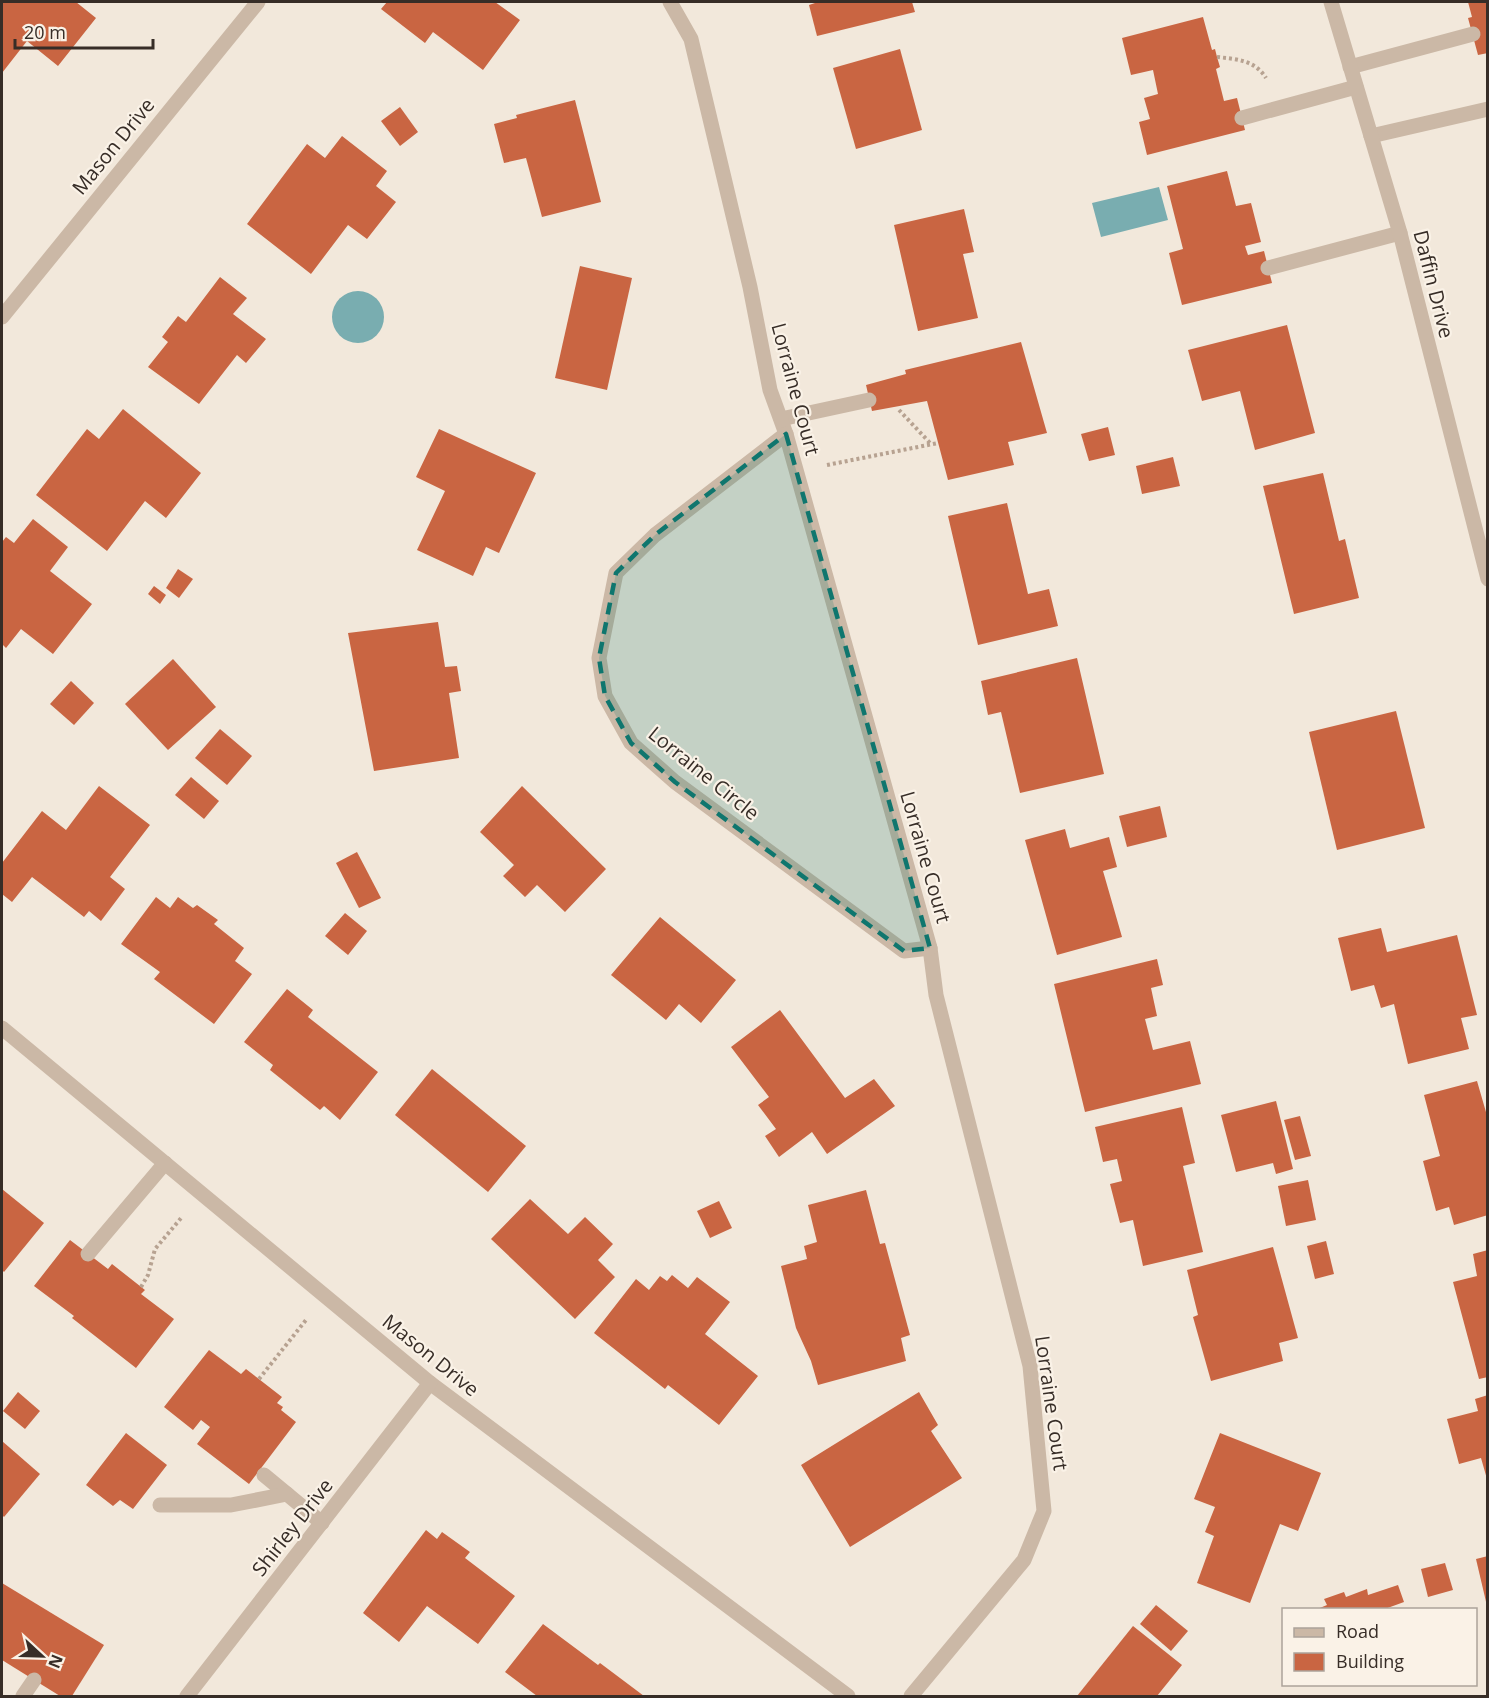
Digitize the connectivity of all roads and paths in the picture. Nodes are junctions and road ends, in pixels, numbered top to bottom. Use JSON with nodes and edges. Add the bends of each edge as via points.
{"nodes":[{"id":1,"x":258,"y":2,"type":"edge"},
{"id":2,"x":670,"y":2,"type":"edge"},
{"id":3,"x":1330,"y":2,"type":"edge"},
{"id":4,"x":1473,"y":34,"type":"dead end"},
{"id":5,"x":1217,"y":57,"type":"dead end"},
{"id":6,"x":1350,"y":67,"type":"junction"},
{"id":7,"x":1356,"y":87,"type":"junction"},
{"id":8,"x":1276,"y":109,"type":"junction"},
{"id":9,"x":1488,"y":109,"type":"edge"},
{"id":10,"x":1242,"y":118,"type":"dead end"},
{"id":11,"x":1371,"y":136,"type":"junction"},
{"id":12,"x":1400,"y":233,"type":"junction"},
{"id":13,"x":1268,"y":268,"type":"dead end"},
{"id":14,"x":2,"y":317,"type":"edge"},
{"id":15,"x":869,"y":400,"type":"dead end"},
{"id":16,"x":896,"y":406,"type":"dead end"},
{"id":17,"x":783,"y":427,"type":"junction"},
{"id":18,"x":938,"y":443,"type":"dead end"},
{"id":19,"x":931,"y":444,"type":"junction"},
{"id":20,"x":796,"y":472,"type":"junction"},
{"id":21,"x":1488,"y":579,"type":"edge"},
{"id":22,"x":930,"y":948,"type":"junction"},
{"id":23,"x":2,"y":1028,"type":"edge"},
{"id":24,"x":165,"y":1163,"type":"junction"},
{"id":25,"x":202,"y":1194,"type":"junction"},
{"id":26,"x":88,"y":1254,"type":"dead end"},
{"id":27,"x":141,"y":1287,"type":"dead end"},
{"id":28,"x":325,"y":1296,"type":"junction"},
{"id":29,"x":259,"y":1379,"type":"dead end"},
{"id":30,"x":430,"y":1383,"type":"junction"},
{"id":31,"x":264,"y":1475,"type":"dead end"},
{"id":32,"x":287,"y":1494,"type":"junction"},
{"id":33,"x":160,"y":1505,"type":"dead end"},
{"id":34,"x":322,"y":1523,"type":"junction"},
{"id":35,"x":34,"y":1680,"type":"dead end"},
{"id":36,"x":23,"y":1696,"type":"edge"},
{"id":37,"x":187,"y":1696,"type":"edge"},
{"id":38,"x":848,"y":1696,"type":"edge"},
{"id":39,"x":911,"y":1696,"type":"edge"}],
"edges":[{"from":1,"to":14,"type":"street","name":"Mason Drive"},
{"from":2,"to":17,"type":"street","name":"Lorraine Court","via":[[691,39],[750,287],[770,390]]},
{"from":3,"to":6,"type":"street","name":"Daffin Drive"},
{"from":4,"to":6,"type":"street"},
{"from":5,"to":8,"type":"path","via":[[1244,60],[1261,70]]},
{"from":6,"to":7,"type":"street","name":"Daffin Drive"},
{"from":7,"to":8,"type":"street"},
{"from":7,"to":11,"type":"street","name":"Daffin Drive"},
{"from":8,"to":10,"type":"street"},
{"from":9,"to":11,"type":"street"},
{"from":11,"to":12,"type":"street","name":"Daffin Drive"},
{"from":12,"to":13,"type":"street"},
{"from":12,"to":21,"type":"street","name":"Daffin Drive"},
{"from":15,"to":17,"type":"street"},
{"from":16,"to":19,"type":"path"},
{"from":17,"to":20,"type":"street","name":"Lorraine Court"},
{"from":17,"to":22,"type":"street","name":"Lorraine Circle","via":[[616,573],[599,658],[605,696],[631,743],[675,782],[904,951]]},
{"from":18,"to":19,"type":"path"},
{"from":19,"to":20,"type":"path"},
{"from":20,"to":22,"type":"street","name":"Lorraine Court"},
{"from":22,"to":39,"type":"street","name":"Lorraine Court","via":[[936,995],[1030,1366],[1044,1511],[1024,1560]]},
{"from":23,"to":24,"type":"street","name":"Mason Drive"},
{"from":24,"to":25,"type":"street","name":"Mason Drive"},
{"from":24,"to":26,"type":"street"},
{"from":25,"to":27,"type":"path","via":[[155,1249]]},
{"from":25,"to":28,"type":"street","name":"Mason Drive"},
{"from":28,"to":29,"type":"path"},
{"from":28,"to":30,"type":"street","name":"Mason Drive"},
{"from":30,"to":34,"type":"street","name":"Shirley Drive"},
{"from":30,"to":38,"type":"street","name":"Mason Drive"},
{"from":31,"to":32,"type":"street"},
{"from":32,"to":33,"type":"street","via":[[231,1505]]},
{"from":32,"to":34,"type":"street"},
{"from":34,"to":37,"type":"street","name":"Shirley Drive"},
{"from":35,"to":36,"type":"street"}]}
